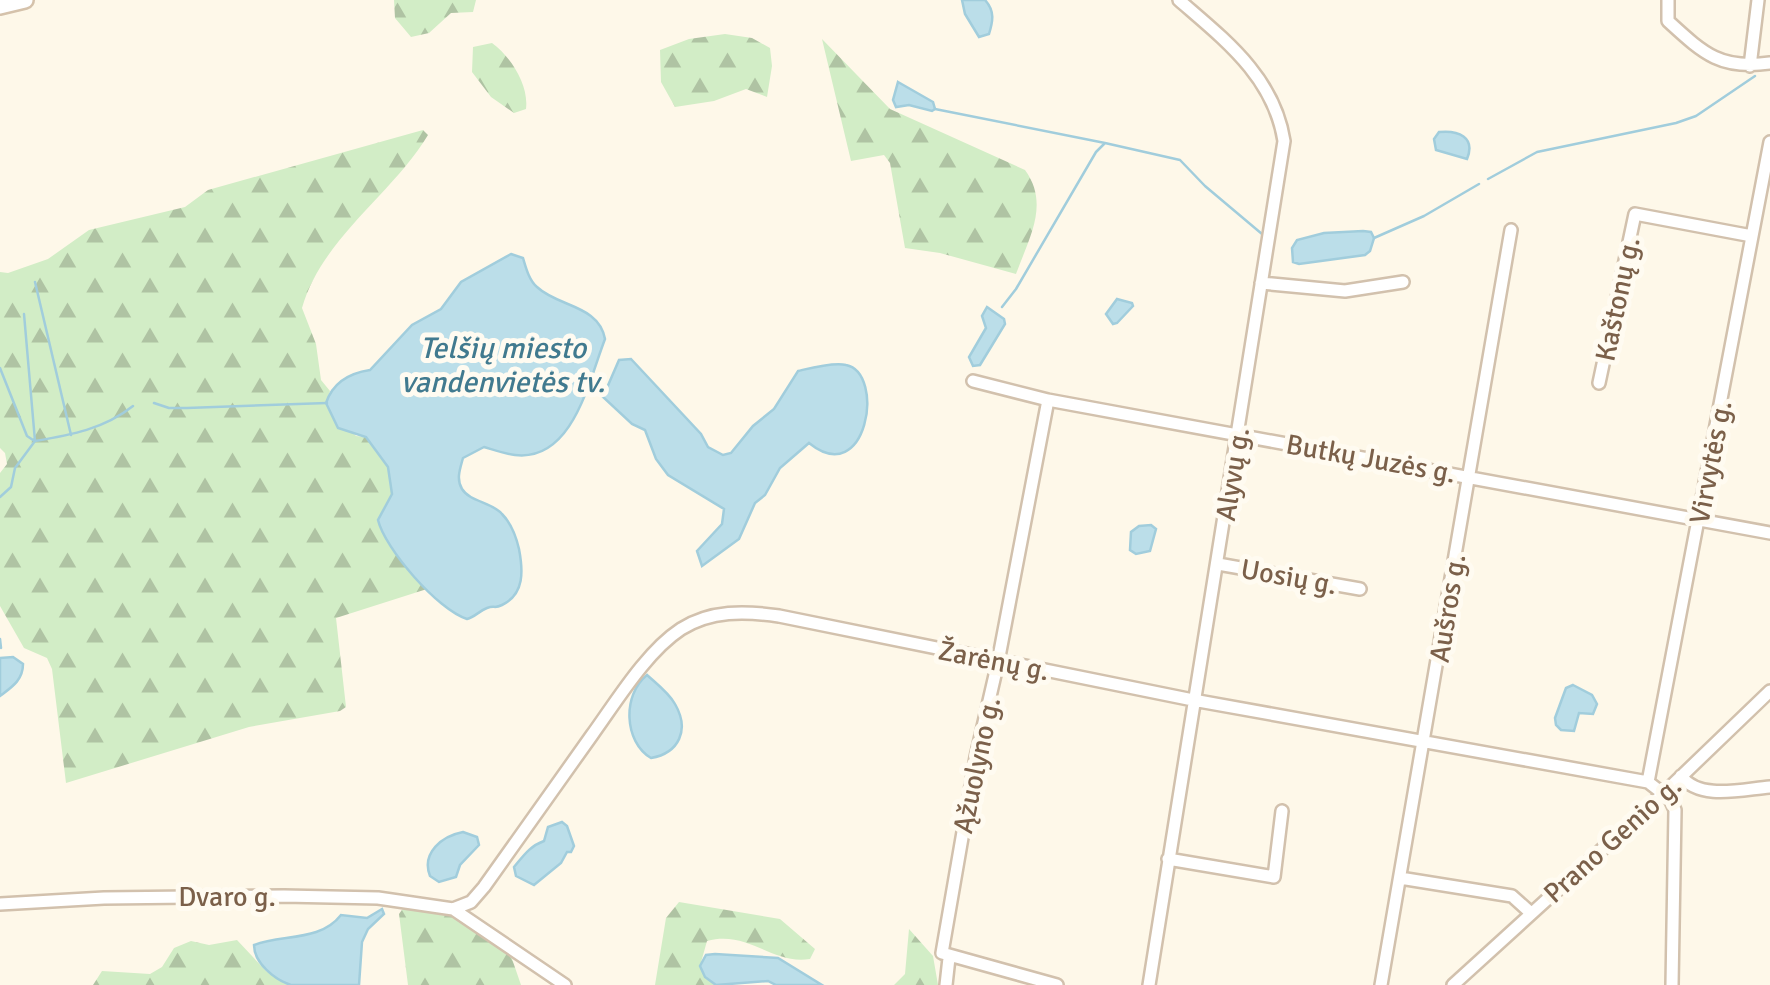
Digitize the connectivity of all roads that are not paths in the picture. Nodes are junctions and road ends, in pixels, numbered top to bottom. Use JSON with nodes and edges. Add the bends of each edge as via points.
{"nodes":[{"id":1,"x":25,"y":0,"type":"edge"},
{"id":2,"x":1179,"y":0,"type":"edge"},
{"id":3,"x":1668,"y":0,"type":"edge"},
{"id":4,"x":1758,"y":0,"type":"edge"},
{"id":5,"x":0,"y":6,"type":"edge"},
{"id":6,"x":1770,"y":63,"type":"edge"},
{"id":7,"x":1750,"y":66,"type":"junction"},
{"id":8,"x":1770,"y":142,"type":"edge"},
{"id":9,"x":1511,"y":230,"type":"dead end"},
{"id":10,"x":1752,"y":236,"type":"junction"},
{"id":11,"x":1403,"y":282,"type":"dead end"},
{"id":12,"x":1262,"y":283,"type":"junction"},
{"id":13,"x":973,"y":381,"type":"dead end"},
{"id":14,"x":1599,"y":383,"type":"dead end"},
{"id":15,"x":1048,"y":400,"type":"junction"},
{"id":16,"x":1238,"y":434,"type":"junction"},
{"id":17,"x":1468,"y":476,"type":"junction"},
{"id":18,"x":1699,"y":519,"type":"junction"},
{"id":19,"x":1770,"y":533,"type":"edge"},
{"id":20,"x":1218,"y":564,"type":"junction"},
{"id":21,"x":1360,"y":588,"type":"dead end"},
{"id":22,"x":998,"y":662,"type":"junction"},
{"id":23,"x":1770,"y":691,"type":"edge"},
{"id":24,"x":1193,"y":700,"type":"junction"},
{"id":25,"x":1425,"y":741,"type":"junction"},
{"id":26,"x":1682,"y":776,"type":"junction"},
{"id":27,"x":1648,"y":782,"type":"junction"},
{"id":28,"x":1770,"y":786,"type":"edge"},
{"id":29,"x":1664,"y":793,"type":"junction"},
{"id":30,"x":1282,"y":811,"type":"dead end"},
{"id":31,"x":1168,"y":859,"type":"junction"},
{"id":32,"x":1400,"y":878,"type":"junction"},
{"id":33,"x":0,"y":904,"type":"edge"},
{"id":34,"x":452,"y":909,"type":"junction"},
{"id":35,"x":1531,"y":913,"type":"junction"},
{"id":36,"x":945,"y":956,"type":"junction"},
{"id":37,"x":565,"y":985,"type":"edge"},
{"id":38,"x":946,"y":985,"type":"edge"},
{"id":39,"x":1056,"y":985,"type":"edge"},
{"id":40,"x":1149,"y":985,"type":"edge"},
{"id":41,"x":1381,"y":985,"type":"edge"},
{"id":42,"x":1453,"y":985,"type":"edge"},
{"id":43,"x":1672,"y":985,"type":"edge"}],
"edges":[{"from":1,"to":5,"type":"main road"},
{"from":2,"to":12,"type":"street","name":"Alyvų g.","via":[[1248,63],[1282,129]]},
{"from":3,"to":7,"type":"street","via":[[1668,21],[1704,54]]},
{"from":4,"to":7,"type":"street"},
{"from":6,"to":7,"type":"street"},
{"from":8,"to":10,"type":"street","name":"Virvytės g."},
{"from":9,"to":17,"type":"street","name":"Aušros g."},
{"from":10,"to":14,"type":"street","name":"Kaštonų g.","via":[[1634,214]]},
{"from":10,"to":18,"type":"street","name":"Virvytės g."},
{"from":11,"to":12,"type":"street","via":[[1345,291]]},
{"from":12,"to":16,"type":"street","name":"Alyvų g."},
{"from":13,"to":15,"type":"street","name":"Butkų Juzės g."},
{"from":15,"to":16,"type":"street","name":"Butkų Juzės g."},
{"from":15,"to":22,"type":"street","name":"Ąžuolyno g."},
{"from":16,"to":17,"type":"street","name":"Butkų Juzės g."},
{"from":16,"to":20,"type":"street","name":"Alyvų g."},
{"from":17,"to":18,"type":"street","name":"Butkų Juzės g."},
{"from":17,"to":25,"type":"street","name":"Aušros g."},
{"from":18,"to":19,"type":"street","name":"Butkų Juzės g."},
{"from":18,"to":27,"type":"street","name":"Virvytės g."},
{"from":20,"to":21,"type":"street","name":"Uosių g."},
{"from":20,"to":24,"type":"street","name":"Alyvų g."},
{"from":22,"to":24,"type":"street","name":"Žarėnų g."},
{"from":22,"to":34,"type":"street","name":"Žarėnų g.","via":[[756,613],[710,616],[682,628],[619,697],[484,887]]},
{"from":22,"to":36,"type":"street","name":"Ąžuolyno g."},
{"from":23,"to":26,"type":"street","name":"Prano Genio g."},
{"from":24,"to":25,"type":"street","name":"Žarėnų g."},
{"from":24,"to":31,"type":"street","name":"Alyvų g."},
{"from":25,"to":27,"type":"street","name":"Žarėnų g."},
{"from":25,"to":32,"type":"street","name":"Aušros g."},
{"from":26,"to":28,"type":"street","via":[[1704,790]]},
{"from":26,"to":29,"type":"street","name":"Prano Genio g."},
{"from":27,"to":29,"type":"street","name":"Žarėnų g."},
{"from":29,"to":35,"type":"street","name":"Prano Genio g."},
{"from":29,"to":43,"type":"street","via":[[1675,810]]},
{"from":30,"to":31,"type":"street","via":[[1274,877]]},
{"from":31,"to":40,"type":"street","name":"Alyvų g."},
{"from":32,"to":35,"type":"street","via":[[1512,896]]},
{"from":32,"to":41,"type":"street","name":"Aušros g."},
{"from":33,"to":34,"type":"street","name":"Dvaro g.","via":[[284,896],[378,898]]},
{"from":34,"to":37,"type":"street"},
{"from":35,"to":42,"type":"street","name":"Prano Genio g."},
{"from":36,"to":38,"type":"street","name":"Ąžuolyno g."},
{"from":36,"to":39,"type":"street"}]}
